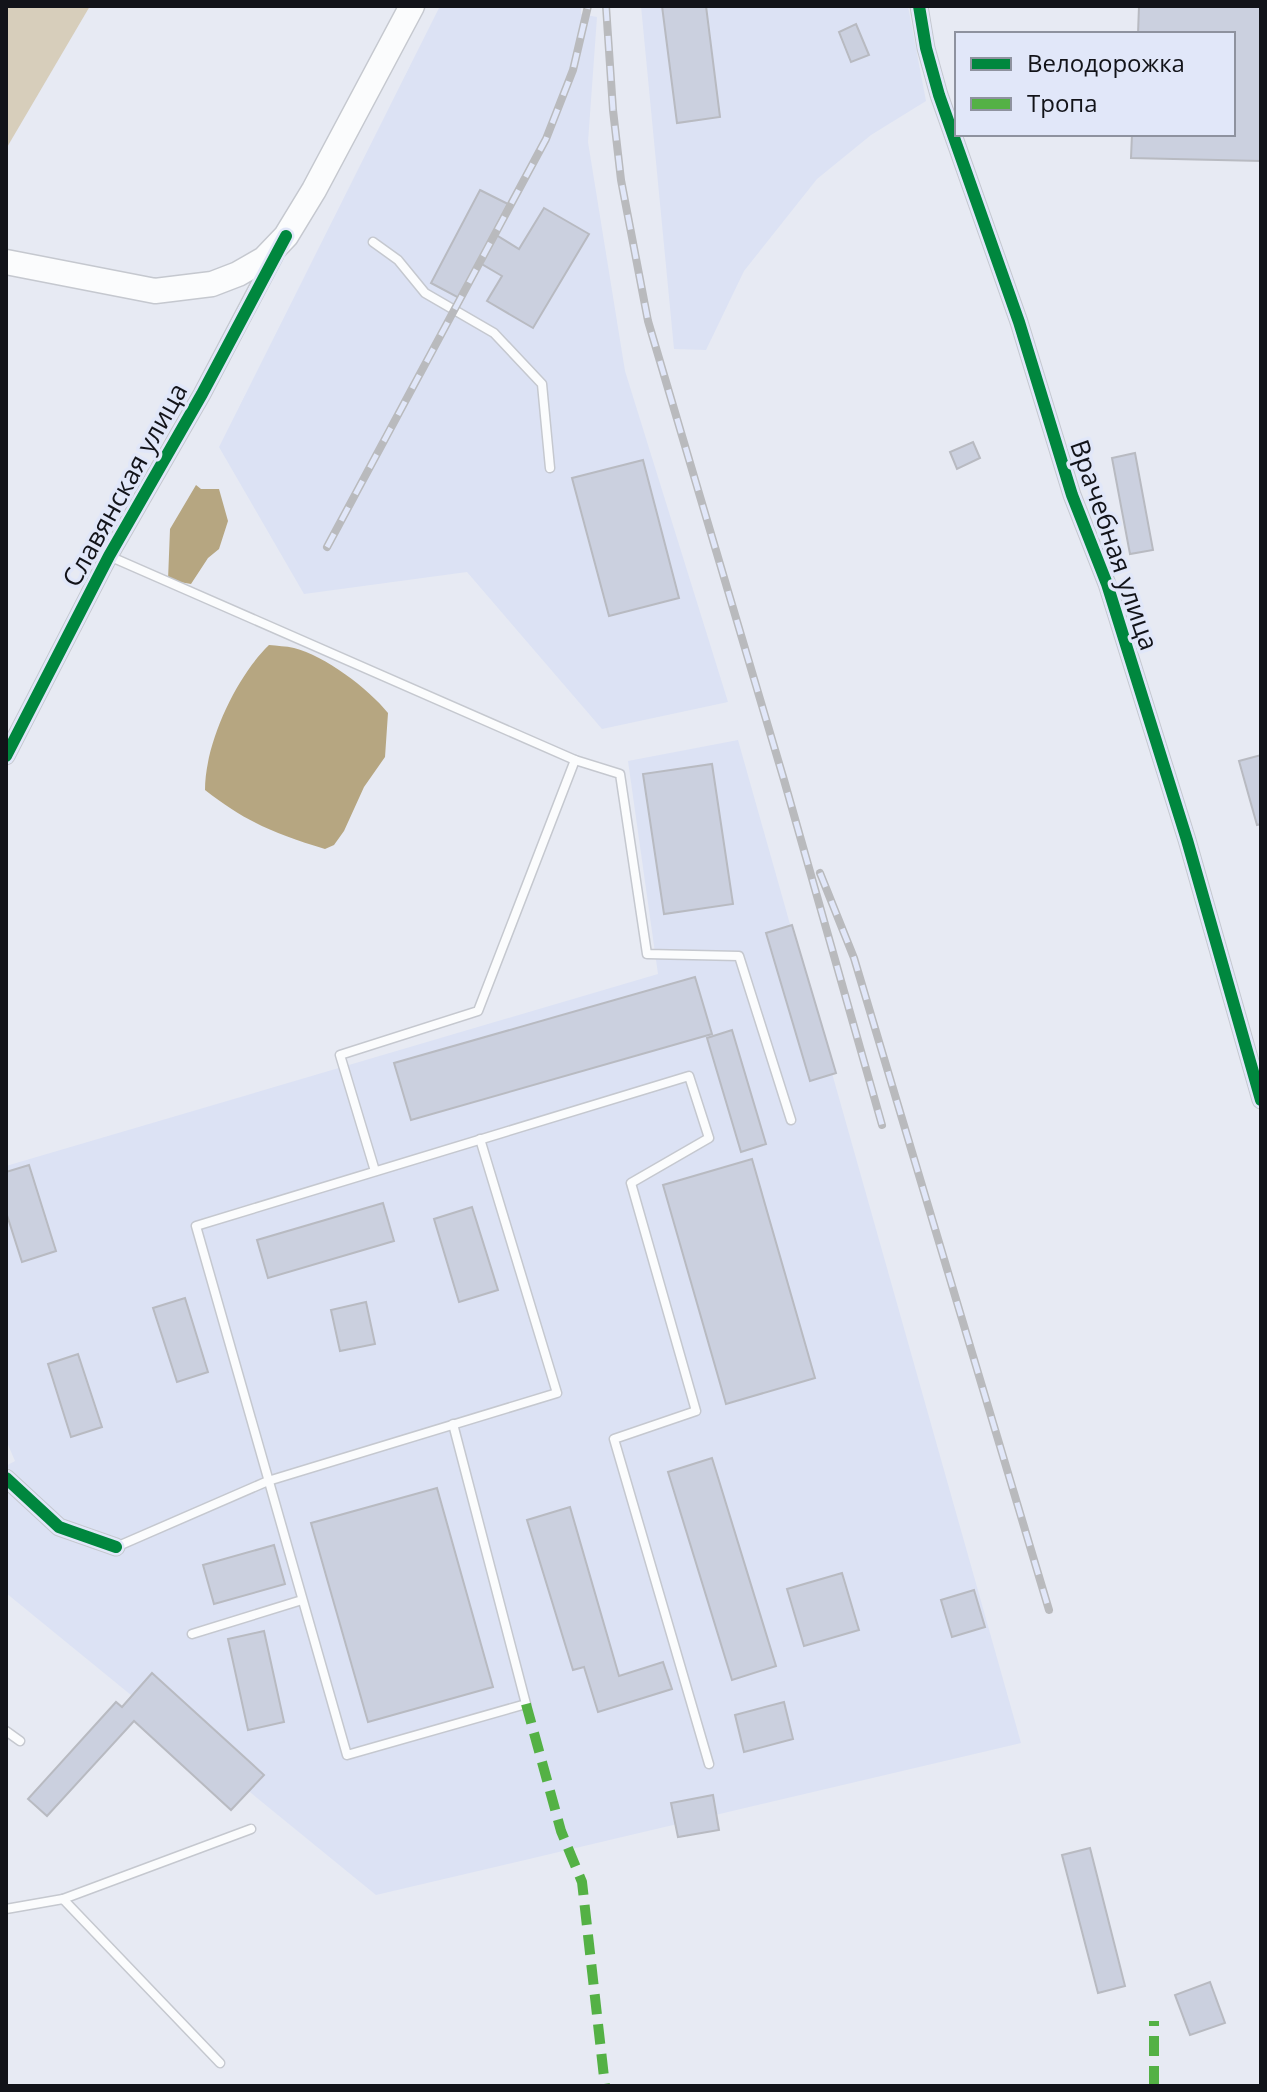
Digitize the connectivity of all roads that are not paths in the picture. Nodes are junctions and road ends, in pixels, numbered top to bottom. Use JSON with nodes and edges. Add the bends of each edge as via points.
{"nodes":[{"id":1,"x":412,"y":6,"type":"edge"},
{"id":2,"x":919,"y":6,"type":"edge"},
{"id":3,"x":286,"y":236,"type":"junction"},
{"id":4,"x":373,"y":242,"type":"dead end"},
{"id":5,"x":6,"y":262,"type":"edge"},
{"id":6,"x":550,"y":468,"type":"dead end"},
{"id":7,"x":109,"y":556,"type":"junction"},
{"id":8,"x":6,"y":756,"type":"edge"},
{"id":9,"x":575,"y":760,"type":"junction"},
{"id":10,"x":1258,"y":1075,"type":"edge"},
{"id":11,"x":1261,"y":1100,"type":"edge"},
{"id":12,"x":791,"y":1120,"type":"dead end"},
{"id":13,"x":480,"y":1139,"type":"junction"},
{"id":14,"x":375,"y":1171,"type":"junction"},
{"id":15,"x":453,"y":1424,"type":"junction"},
{"id":16,"x":6,"y":1478,"type":"edge"},
{"id":17,"x":268,"y":1481,"type":"junction"},
{"id":18,"x":116,"y":1547,"type":"joint"},
{"id":19,"x":302,"y":1600,"type":"junction"},
{"id":20,"x":192,"y":1634,"type":"dead end"},
{"id":21,"x":6,"y":1731,"type":"edge"},
{"id":22,"x":20,"y":1741,"type":"dead end"},
{"id":23,"x":709,"y":1764,"type":"dead end"},
{"id":24,"x":251,"y":1829,"type":"dead end"},
{"id":25,"x":63,"y":1899,"type":"junction"},
{"id":26,"x":6,"y":1909,"type":"edge"},
{"id":27,"x":220,"y":2063,"type":"dead end"}],
"edges":[{"from":1,"to":3,"type":"main road","name":"Славянская улица"},
{"from":2,"to":10,"type":"street","name":"Врачебная улица","via":[[939,95],[1019,322],[1072,495],[1107,584]]},
{"from":3,"to":5,"type":"main road","via":[[264,259],[238,274],[185,289],[155,291]]},
{"from":3,"to":7,"type":"street","name":"Славянская улица"},
{"from":4,"to":6,"type":"lane","via":[[398,260],[425,293],[494,333],[542,384]]},
{"from":7,"to":8,"type":"street","name":"Славянская улица"},
{"from":7,"to":9,"type":"lane"},
{"from":9,"to":12,"type":"lane","via":[[620,774],[647,954],[739,956]]},
{"from":9,"to":14,"type":"lane","via":[[478,1011],[340,1055]]},
{"from":10,"to":11,"type":"street","name":"Врачебная улица"},
{"from":13,"to":14,"type":"lane"},
{"from":13,"to":15,"type":"lane","via":[[557,1393]]},
{"from":13,"to":23,"type":"lane","via":[[689,1076],[709,1138],[631,1183],[696,1411],[614,1439]]},
{"from":14,"to":17,"type":"lane","via":[[196,1226]]},
{"from":15,"to":17,"type":"lane"},
{"from":15,"to":19,"type":"lane","via":[[526,1704],[347,1755]]},
{"from":16,"to":18,"type":"street","via":[[59,1527]]},
{"from":17,"to":18,"type":"lane"},
{"from":17,"to":19,"type":"lane"},
{"from":19,"to":20,"type":"lane"},
{"from":21,"to":22,"type":"lane"},
{"from":24,"to":25,"type":"lane"},
{"from":25,"to":26,"type":"lane"},
{"from":25,"to":27,"type":"lane"}]}
